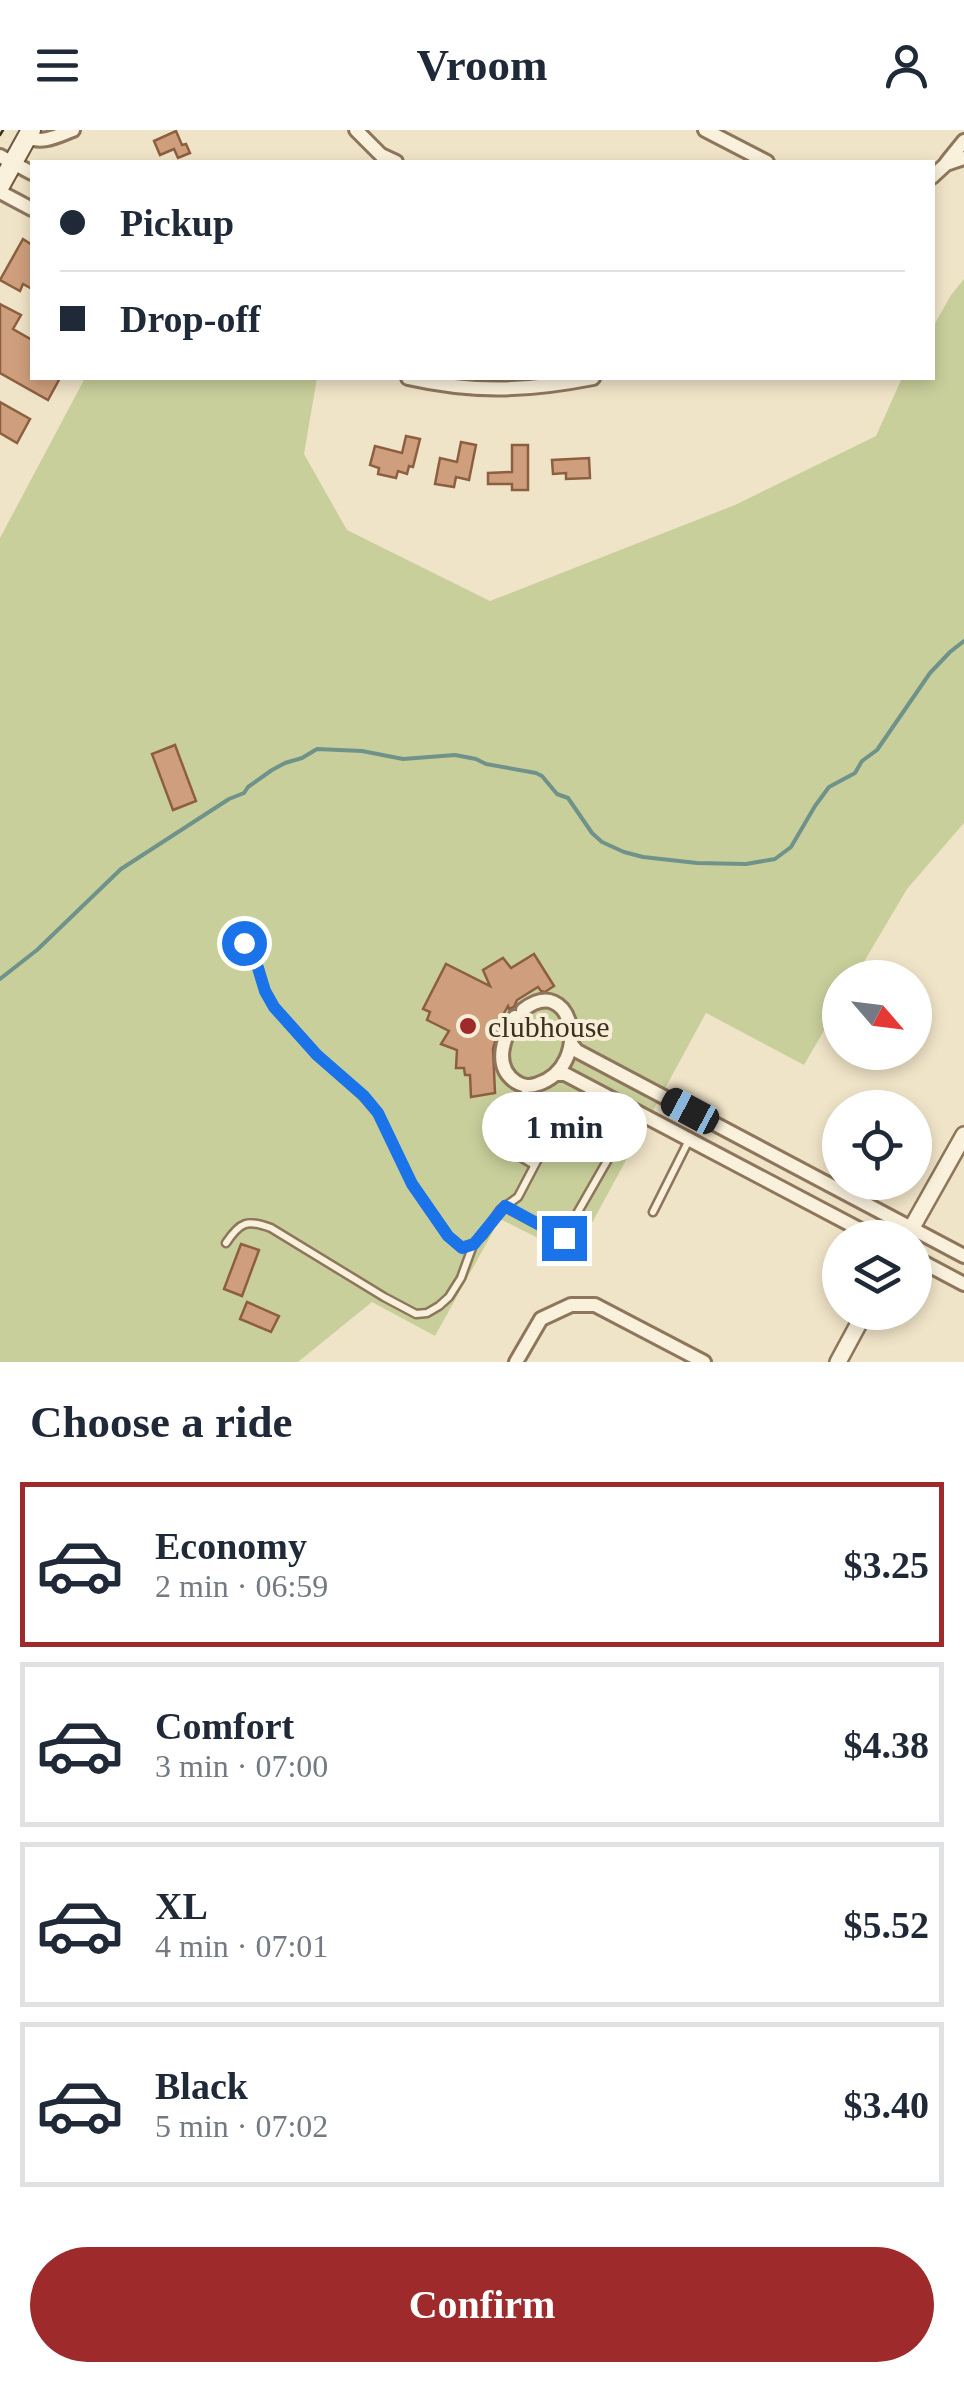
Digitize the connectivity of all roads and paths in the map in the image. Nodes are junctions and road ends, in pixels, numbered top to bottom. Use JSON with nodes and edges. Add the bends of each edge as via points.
{"nodes":[{"id":1,"x":73,"y":130,"type":"edge"},
{"id":2,"x":356,"y":130,"type":"edge"},
{"id":3,"x":705,"y":130,"type":"edge"},
{"id":4,"x":29,"y":133,"type":"edge"},
{"id":5,"x":964,"y":140,"type":"edge"},
{"id":6,"x":964,"y":158,"type":"edge"},
{"id":7,"x":6,"y":159,"type":"edge"},
{"id":8,"x":392,"y":160,"type":"edge"},
{"id":9,"x":762,"y":160,"type":"edge"},
{"id":10,"x":946,"y":164,"type":"junction"},
{"id":11,"x":30,"y":172,"type":"edge"},
{"id":12,"x":935,"y":174,"type":"edge"},
{"id":13,"x":0,"y":189,"type":"edge"},
{"id":14,"x":30,"y":208,"type":"edge"},
{"id":15,"x":421,"y":380,"type":"edge"},
{"id":16,"x":582,"y":380,"type":"edge"},
{"id":17,"x":244,"y":943,"type":"dead end"},
{"id":18,"x":572,"y":1045,"type":"junction"},
{"id":19,"x":556,"y":1074,"type":"junction"},
{"id":20,"x":524,"y":1086,"type":"junction"},
{"id":21,"x":668,"y":1100,"type":"junction"},
{"id":22,"x":620,"y":1102,"type":"junction"},
{"id":23,"x":531,"y":1107,"type":"junction"},
{"id":24,"x":562,"y":1115,"type":"junction"},
{"id":25,"x":657,"y":1122,"type":"junction"},
{"id":26,"x":606,"y":1126,"type":"junction"},
{"id":27,"x":964,"y":1135,"type":"edge"},
{"id":28,"x":689,"y":1138,"type":"junction"},
{"id":29,"x":534,"y":1165,"type":"junction"},
{"id":30,"x":505,"y":1206,"type":"junction"},
{"id":31,"x":653,"y":1212,"type":"dead end"},
{"id":32,"x":842,"y":1220,"type":"edge"},
{"id":33,"x":885,"y":1220,"type":"edge"},
{"id":34,"x":916,"y":1220,"type":"edge"},
{"id":35,"x":932,"y":1242,"type":"edge"},
{"id":36,"x":226,"y":1243,"type":"dead end"},
{"id":37,"x":474,"y":1244,"type":"junction"},
{"id":38,"x":946,"y":1247,"type":"junction"},
{"id":39,"x":964,"y":1256,"type":"edge"},
{"id":40,"x":934,"y":1268,"type":"joint"},
{"id":41,"x":964,"y":1284,"type":"edge"},
{"id":42,"x":855,"y":1330,"type":"edge"},
{"id":43,"x":516,"y":1362,"type":"edge"},
{"id":44,"x":704,"y":1362,"type":"edge"},
{"id":45,"x":838,"y":1362,"type":"edge"}],
"edges":[{"from":1,"to":4,"type":"street","via":[[48,140]]},
{"from":2,"to":8,"type":"street"},
{"from":3,"to":9,"type":"street"},
{"from":4,"to":7,"type":"main road"},
{"from":5,"to":10,"type":"street"},
{"from":6,"to":10,"type":"street"},
{"from":7,"to":11,"type":"street"},
{"from":7,"to":13,"type":"main road"},
{"from":10,"to":12,"type":"street"},
{"from":13,"to":14,"type":"street"},
{"from":15,"to":16,"type":"street","via":[[512,390]]},
{"from":17,"to":37,"type":"lane","via":[[274,1007],[378,1113],[412,1184],[448,1236],[462,1248]]},
{"from":18,"to":19,"type":"street"},
{"from":18,"to":20,"type":"street","via":[[570,1020],[556,1004],[537,1002],[519,1014],[502,1056],[508,1076]]},
{"from":18,"to":21,"type":"street"},
{"from":19,"to":20,"type":"street"},
{"from":19,"to":22,"type":"street"},
{"from":20,"to":23,"type":"lane"},
{"from":21,"to":25,"type":"street"},
{"from":21,"to":33,"type":"street"},
{"from":22,"to":25,"type":"street"},
{"from":22,"to":26,"type":"lane"},
{"from":23,"to":24,"type":"lane"},
{"from":23,"to":29,"type":"lane","via":[[507,1150]]},
{"from":24,"to":26,"type":"lane"},
{"from":24,"to":29,"type":"lane"},
{"from":25,"to":28,"type":"street"},
{"from":26,"to":30,"type":"lane","via":[[622,1134],[564,1238]]},
{"from":27,"to":34,"type":"street"},
{"from":28,"to":31,"type":"lane"},
{"from":28,"to":32,"type":"street"},
{"from":29,"to":30,"type":"lane","via":[[518,1197]]},
{"from":30,"to":37,"type":"lane"},
{"from":35,"to":38,"type":"street"},
{"from":36,"to":37,"type":"lane","via":[[239,1226],[256,1222],[416,1314],[449,1297]]},
{"from":38,"to":39,"type":"street"},
{"from":38,"to":40,"type":"street"},
{"from":40,"to":41,"type":"street"},
{"from":42,"to":45,"type":"street"},
{"from":43,"to":44,"type":"street","via":[[541,1319],[571,1305],[595,1305]]}]}
